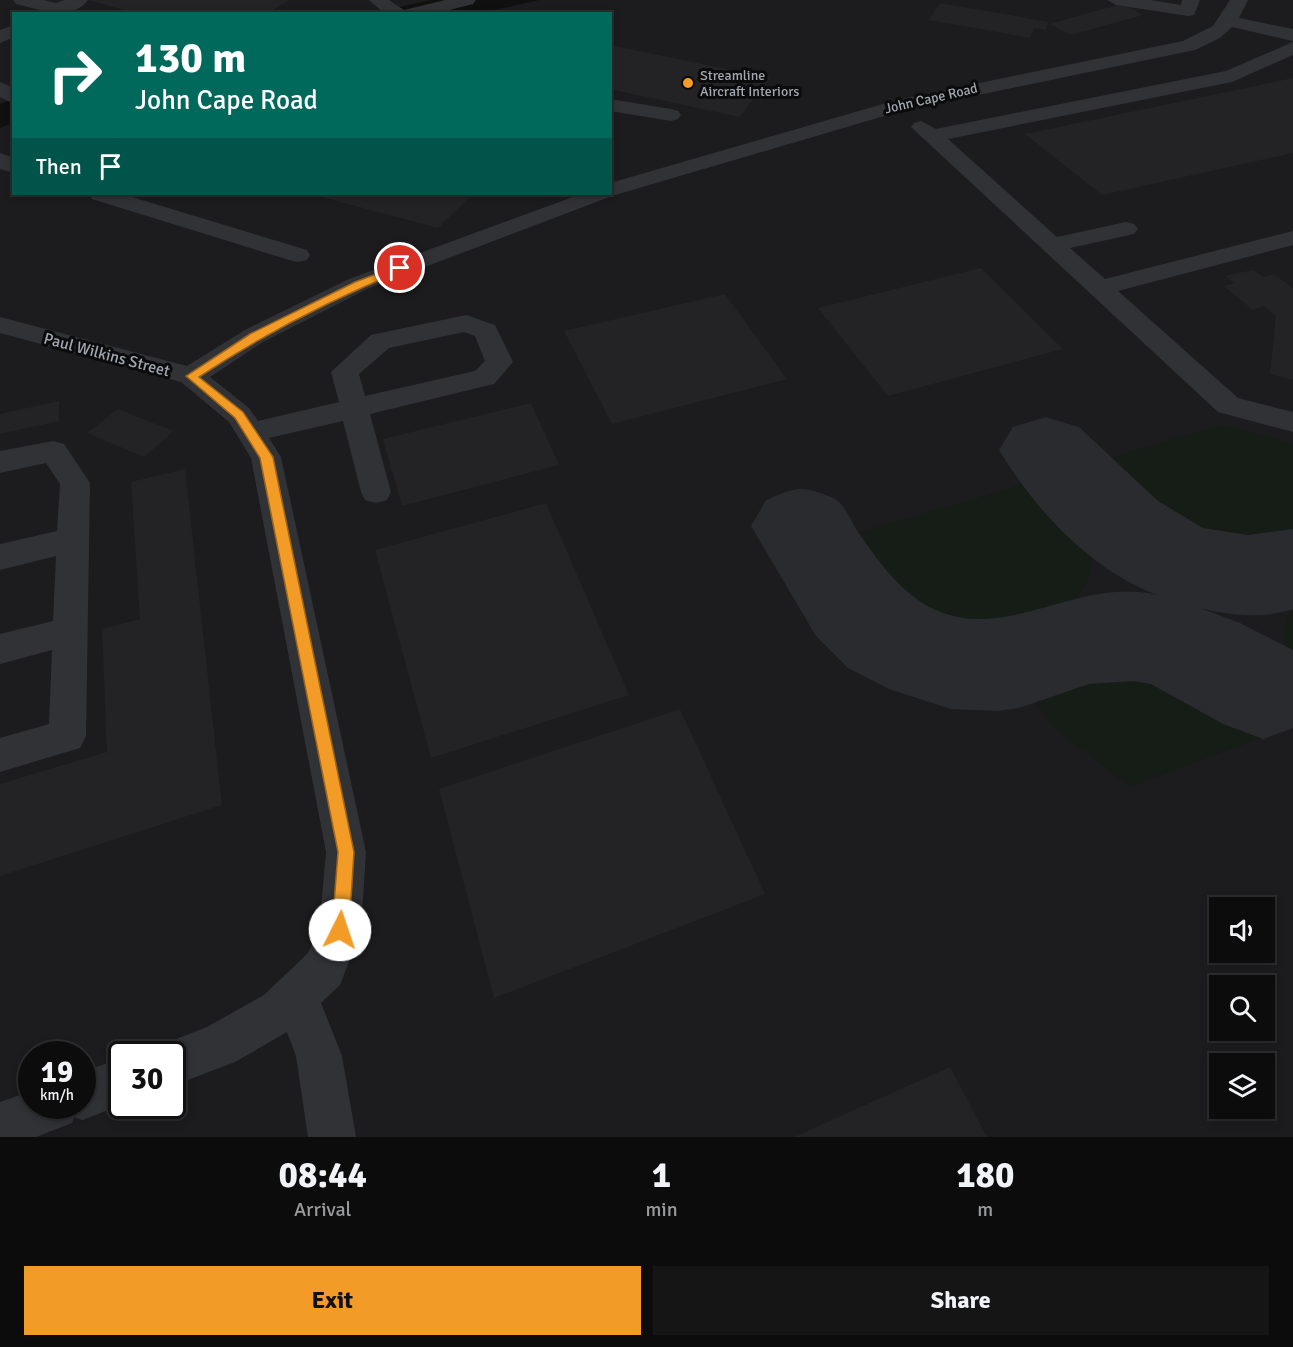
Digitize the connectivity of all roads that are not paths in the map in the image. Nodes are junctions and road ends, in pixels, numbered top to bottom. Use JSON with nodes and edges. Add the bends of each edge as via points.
{"nodes":[{"id":1,"x":22,"y":0,"type":"edge"},
{"id":2,"x":79,"y":0,"type":"edge"},
{"id":3,"x":378,"y":0,"type":"edge"},
{"id":4,"x":467,"y":0,"type":"edge"},
{"id":5,"x":1116,"y":0,"type":"edge"},
{"id":6,"x":1191,"y":0,"type":"edge"},
{"id":7,"x":1239,"y":0,"type":"edge"},
{"id":8,"x":61,"y":12,"type":"edge"},
{"id":9,"x":394,"y":12,"type":"edge"},
{"id":10,"x":418,"y":12,"type":"edge"},
{"id":11,"x":1230,"y":21,"type":"junction"},
{"id":12,"x":1293,"y":35,"type":"edge"},
{"id":13,"x":1293,"y":48,"type":"edge"},
{"id":14,"x":0,"y":88,"type":"edge"},
{"id":15,"x":612,"y":105,"type":"edge"},
{"id":16,"x":897,"y":106,"type":"junction"},
{"id":17,"x":11,"y":108,"type":"edge"},
{"id":18,"x":671,"y":115,"type":"dead end"},
{"id":19,"x":932,"y":136,"type":"junction"},
{"id":20,"x":612,"y":189,"type":"edge"},
{"id":21,"x":103,"y":195,"type":"edge"},
{"id":22,"x":599,"y":195,"type":"edge"},
{"id":23,"x":1126,"y":229,"type":"dead end"},
{"id":24,"x":1293,"y":238,"type":"edge"},
{"id":25,"x":1052,"y":245,"type":"junction"},
{"id":26,"x":298,"y":255,"type":"dead end"},
{"id":27,"x":1099,"y":288,"type":"junction"},
{"id":28,"x":0,"y":326,"type":"edge"},
{"id":29,"x":191,"y":376,"type":"junction"},
{"id":30,"x":355,"y":408,"type":"junction"},
{"id":31,"x":1293,"y":422,"type":"edge"},
{"id":32,"x":250,"y":433,"type":"junction"},
{"id":33,"x":0,"y":462,"type":"edge"},
{"id":34,"x":376,"y":492,"type":"dead end"},
{"id":35,"x":73,"y":540,"type":"junction"},
{"id":36,"x":0,"y":557,"type":"edge"},
{"id":37,"x":70,"y":631,"type":"junction"},
{"id":38,"x":0,"y":649,"type":"edge"},
{"id":39,"x":0,"y":755,"type":"edge"},
{"id":40,"x":310,"y":983,"type":"junction"},
{"id":41,"x":186,"y":1058,"type":"edge"},
{"id":42,"x":18,"y":1119,"type":"edge"},
{"id":43,"x":0,"y":1125,"type":"edge"},
{"id":44,"x":332,"y":1137,"type":"edge"}],
"edges":[{"from":1,"to":8,"type":"street"},
{"from":2,"to":8,"type":"street"},
{"from":3,"to":9,"type":"street"},
{"from":4,"to":10,"type":"street"},
{"from":5,"to":6,"type":"street","via":[[1188,11]]},
{"from":7,"to":11,"type":"street"},
{"from":11,"to":12,"type":"street"},
{"from":11,"to":16,"type":"street","name":"John Cape Road","via":[[1212,36],[1188,46]]},
{"from":13,"to":19,"type":"street","via":[[1232,76]]},
{"from":14,"to":17,"type":"street"},
{"from":15,"to":18,"type":"street"},
{"from":16,"to":19,"type":"street"},
{"from":16,"to":20,"type":"street","name":"John Cape Road"},
{"from":19,"to":25,"type":"street"},
{"from":21,"to":26,"type":"street"},
{"from":22,"to":29,"type":"street","via":[[358,284],[254,336]]},
{"from":23,"to":25,"type":"street"},
{"from":24,"to":27,"type":"street"},
{"from":25,"to":27,"type":"street"},
{"from":27,"to":31,"type":"street","via":[[1228,405]]},
{"from":28,"to":29,"type":"street","name":"Paul Wilkins Street"},
{"from":29,"to":32,"type":"street","name":"Paul Wilkins Street","via":[[239,415]]},
{"from":30,"to":30,"type":"street","via":[[484,378],[499,362],[486,331],[466,323],[380,341],[345,372]]},
{"from":30,"to":32,"type":"street"},
{"from":30,"to":34,"type":"street"},
{"from":32,"to":40,"type":"street","name":"Paul Wilkins Street","via":[[267,457],[346,852],[340,930]]},
{"from":33,"to":35,"type":"street","via":[[53,451],[75,483]]},
{"from":35,"to":36,"type":"street"},
{"from":35,"to":37,"type":"street"},
{"from":37,"to":38,"type":"street"},
{"from":37,"to":39,"type":"street","via":[[67,736]]},
{"from":40,"to":41,"type":"street","via":[[280,1011],[219,1046]]},
{"from":40,"to":44,"type":"street"},
{"from":42,"to":43,"type":"street"}]}
